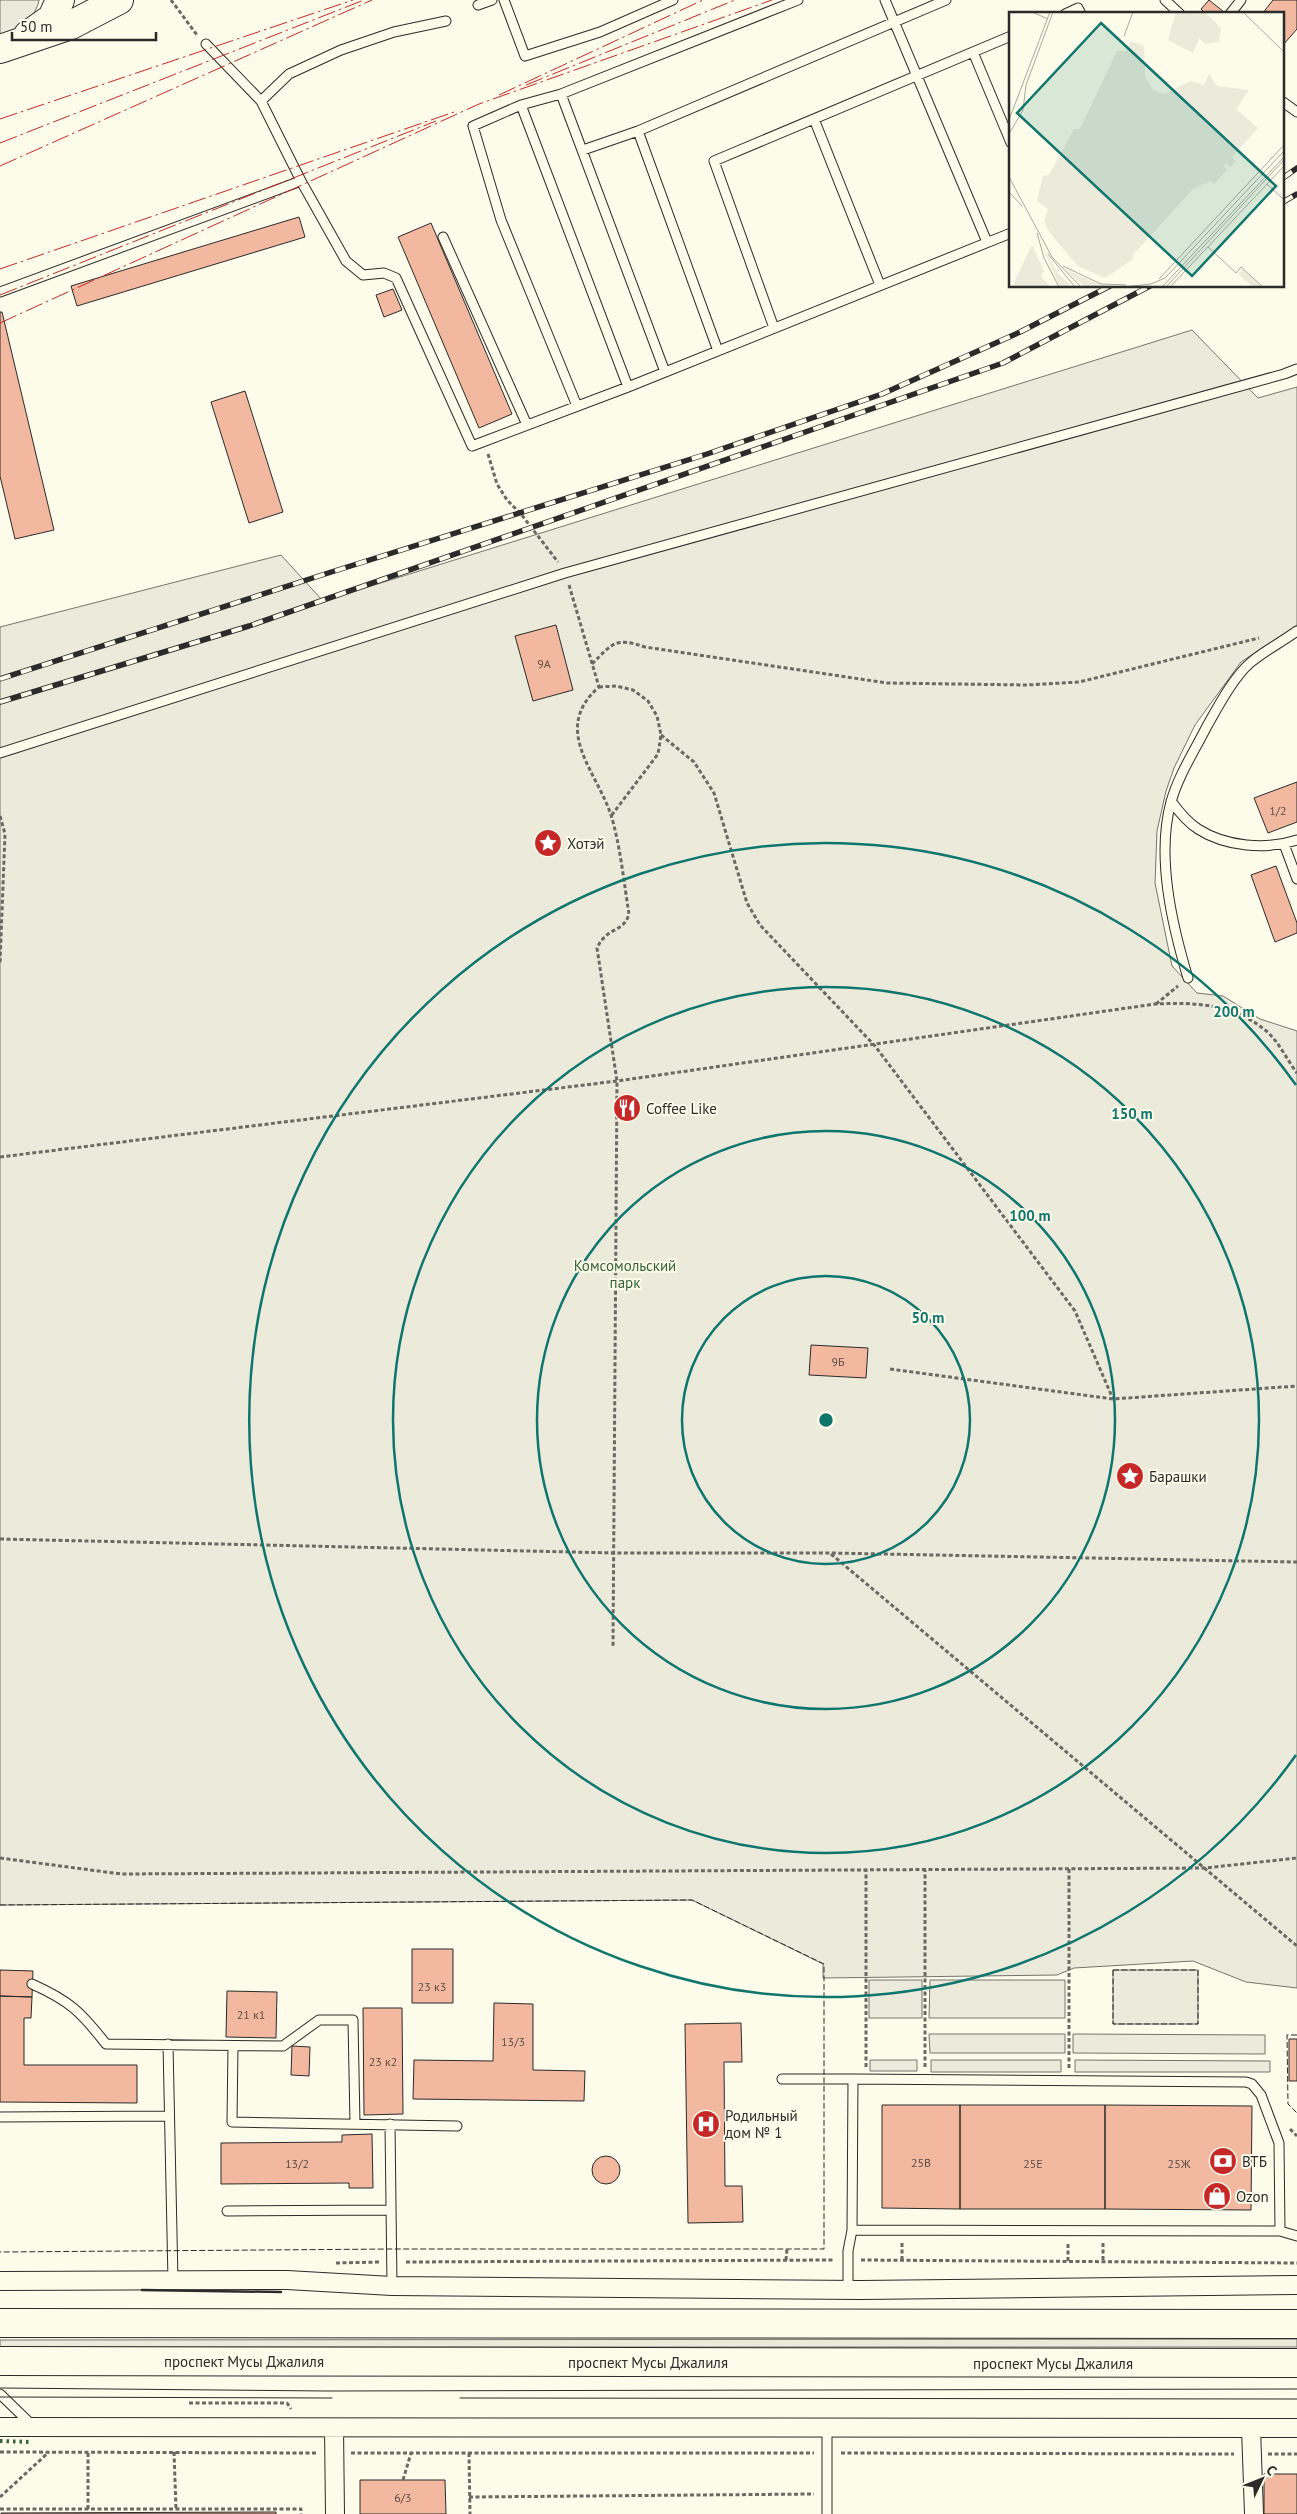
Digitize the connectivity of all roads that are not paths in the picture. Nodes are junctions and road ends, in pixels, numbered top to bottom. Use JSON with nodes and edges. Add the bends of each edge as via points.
{"nodes":[{"id":1,"x":60,"y":0,"type":"edge"},
{"id":2,"x":119,"y":0,"type":"edge"},
{"id":3,"x":492,"y":0,"type":"edge"},
{"id":4,"x":504,"y":0,"type":"edge"},
{"id":5,"x":672,"y":0,"type":"edge"},
{"id":6,"x":798,"y":0,"type":"edge"},
{"id":7,"x":885,"y":0,"type":"edge"},
{"id":8,"x":946,"y":0,"type":"edge"},
{"id":9,"x":1165,"y":0,"type":"edge"},
{"id":10,"x":1241,"y":0,"type":"edge"},
{"id":11,"x":478,"y":5,"type":"dead end"},
{"id":12,"x":1069,"y":12,"type":"edge"},
{"id":13,"x":1080,"y":12,"type":"edge"},
{"id":14,"x":1178,"y":12,"type":"edge"},
{"id":15,"x":1232,"y":12,"type":"edge"},
{"id":16,"x":446,"y":21,"type":"dead end"},
{"id":17,"x":894,"y":22,"type":"junction"},
{"id":18,"x":1009,"y":37,"type":"edge"},
{"id":19,"x":206,"y":44,"type":"road end"},
{"id":20,"x":7,"y":47,"type":"edge"},
{"id":21,"x":973,"y":52,"type":"junction"},
{"id":22,"x":918,"y":75,"type":"junction"},
{"id":23,"x":561,"y":94,"type":"junction"},
{"id":24,"x":261,"y":101,"type":"junction"},
{"id":25,"x":1284,"y":103,"type":"edge"},
{"id":26,"x":521,"y":105,"type":"junction"},
{"id":27,"x":1296,"y":112,"type":"edge"},
{"id":28,"x":814,"y":119,"type":"junction"},
{"id":29,"x":638,"y":131,"type":"junction"},
{"id":30,"x":1009,"y":138,"type":"edge"},
{"id":31,"x":583,"y":150,"type":"junction"},
{"id":32,"x":301,"y":181,"type":"junction"},
{"id":33,"x":1009,"y":234,"type":"edge"},
{"id":34,"x":443,"y":237,"type":"dead end"},
{"id":35,"x":987,"y":242,"type":"junction"},
{"id":36,"x":880,"y":285,"type":"junction"},
{"id":37,"x":0,"y":292,"type":"edge"},
{"id":38,"x":774,"y":328,"type":"junction"},
{"id":39,"x":718,"y":351,"type":"junction"},
{"id":40,"x":1297,"y":368,"type":"edge"},
{"id":41,"x":665,"y":372,"type":"junction"},
{"id":42,"x":628,"y":387,"type":"junction"},
{"id":43,"x":577,"y":406,"type":"junction"},
{"id":44,"x":527,"y":425,"type":"junction"},
{"id":45,"x":1297,"y":631,"type":"edge"},
{"id":46,"x":0,"y":753,"type":"edge"},
{"id":47,"x":1171,"y":801,"type":"junction"},
{"id":48,"x":1297,"y":840,"type":"edge"},
{"id":49,"x":1284,"y":844,"type":"junction"},
{"id":50,"x":1297,"y":879,"type":"edge"},
{"id":51,"x":1188,"y":978,"type":"road end"},
{"id":52,"x":32,"y":1984,"type":"dead end"},
{"id":53,"x":168,"y":2044,"type":"junction"},
{"id":54,"x":233,"y":2046,"type":"junction"},
{"id":55,"x":782,"y":2079,"type":"dead end"},
{"id":56,"x":852,"y":2079,"type":"junction"},
{"id":57,"x":169,"y":2116,"type":"junction"},
{"id":58,"x":0,"y":2117,"type":"edge"},
{"id":59,"x":355,"y":2124,"type":"junction"},
{"id":60,"x":390,"y":2124,"type":"junction"},
{"id":61,"x":457,"y":2126,"type":"dead end"},
{"id":62,"x":391,"y":2210,"type":"junction"},
{"id":63,"x":227,"y":2211,"type":"dead end"},
{"id":64,"x":852,"y":2230,"type":"junction"},
{"id":65,"x":1280,"y":2231,"type":"junction"},
{"id":66,"x":1297,"y":2236,"type":"edge"},
{"id":67,"x":0,"y":2281,"type":"edge"},
{"id":68,"x":173,"y":2281,"type":"junction"},
{"id":69,"x":1297,"y":2285,"type":"edge"},
{"id":70,"x":392,"y":2286,"type":"junction"},
{"id":71,"x":848,"y":2290,"type":"junction"},
{"id":72,"x":0,"y":2323,"type":"edge"},
{"id":73,"x":1297,"y":2324,"type":"edge"},
{"id":74,"x":0,"y":2361,"type":"edge"},
{"id":75,"x":1297,"y":2363,"type":"edge"},
{"id":76,"x":0,"y":2394,"type":"edge"},
{"id":77,"x":0,"y":2427,"type":"edge"},
{"id":78,"x":36,"y":2428,"type":"junction"},
{"id":79,"x":334,"y":2428,"type":"junction"},
{"id":80,"x":1251,"y":2428,"type":"junction"},
{"id":81,"x":1297,"y":2428,"type":"edge"},
{"id":82,"x":828,"y":2429,"type":"junction"},
{"id":83,"x":335,"y":2514,"type":"edge"},
{"id":84,"x":827,"y":2514,"type":"edge"},
{"id":85,"x":1254,"y":2514,"type":"edge"}],
"edges":[{"from":1,"to":20,"type":"main road","via":[[52,18]]},
{"from":2,"to":20,"type":"main road","via":[[70,25]]},
{"from":3,"to":11,"type":"lane"},
{"from":4,"to":5,"type":"lane","via":[[525,56],[600,32]]},
{"from":6,"to":23,"type":"lane"},
{"from":7,"to":17,"type":"lane"},
{"from":8,"to":17,"type":"lane"},
{"from":9,"to":14,"type":"lane"},
{"from":10,"to":15,"type":"lane"},
{"from":12,"to":13,"type":"lane","via":[[1078,8]]},
{"from":16,"to":24,"type":"lane","via":[[394,32],[341,50],[289,74]]},
{"from":17,"to":22,"type":"lane"},
{"from":17,"to":29,"type":"lane"},
{"from":18,"to":21,"type":"lane"},
{"from":19,"to":24,"type":"lane"},
{"from":21,"to":22,"type":"lane"},
{"from":21,"to":30,"type":"lane"},
{"from":22,"to":28,"type":"lane"},
{"from":22,"to":35,"type":"lane"},
{"from":23,"to":26,"type":"lane"},
{"from":23,"to":31,"type":"lane"},
{"from":24,"to":32,"type":"lane"},
{"from":25,"to":27,"type":"lane"},
{"from":26,"to":42,"type":"lane"},
{"from":26,"to":43,"type":"lane","via":[[473,126],[501,220]]},
{"from":28,"to":36,"type":"lane"},
{"from":28,"to":38,"type":"lane","via":[[714,161]]},
{"from":29,"to":31,"type":"lane"},
{"from":29,"to":39,"type":"lane"},
{"from":31,"to":41,"type":"lane"},
{"from":32,"to":37,"type":"lane"},
{"from":32,"to":44,"type":"lane","via":[[346,261],[363,275],[384,273],[396,278],[472,446]]},
{"from":33,"to":35,"type":"lane"},
{"from":34,"to":44,"type":"lane"},
{"from":35,"to":36,"type":"lane"},
{"from":36,"to":38,"type":"lane"},
{"from":38,"to":39,"type":"lane"},
{"from":39,"to":41,"type":"lane"},
{"from":40,"to":46,"type":"lane","via":[[565,573]]},
{"from":41,"to":42,"type":"lane"},
{"from":42,"to":43,"type":"lane"},
{"from":43,"to":44,"type":"lane"},
{"from":45,"to":47,"type":"lane","via":[[1249,664],[1220,703]]},
{"from":47,"to":49,"type":"lane","via":[[1185,819],[1220,840],[1266,847]]},
{"from":47,"to":51,"type":"lane","via":[[1166,880],[1172,919]]},
{"from":48,"to":49,"type":"lane"},
{"from":49,"to":50,"type":"lane"},
{"from":52,"to":53,"type":"lane","via":[[59,1996],[84,2016],[106,2044]]},
{"from":53,"to":54,"type":"lane"},
{"from":53,"to":57,"type":"lane"},
{"from":54,"to":59,"type":"lane","via":[[232,2122]]},
{"from":54,"to":59,"type":"lane","via":[[283,2046],[319,2020],[354,2020]]},
{"from":55,"to":56,"type":"lane"},
{"from":56,"to":64,"type":"lane"},
{"from":56,"to":65,"type":"lane","via":[[1237,2080],[1252,2084],[1261,2095],[1280,2150]]},
{"from":57,"to":58,"type":"lane"},
{"from":57,"to":68,"type":"lane"},
{"from":59,"to":60,"type":"lane"},
{"from":60,"to":61,"type":"lane"},
{"from":60,"to":62,"type":"lane"},
{"from":62,"to":63,"type":"lane"},
{"from":62,"to":70,"type":"lane"},
{"from":64,"to":65,"type":"lane"},
{"from":64,"to":71,"type":"lane"},
{"from":65,"to":66,"type":"lane"},
{"from":67,"to":68,"type":"street"},
{"from":68,"to":70,"type":"street","via":[[287,2280]]},
{"from":69,"to":71,"type":"street"},
{"from":70,"to":71,"type":"street"},
{"from":72,"to":73,"type":"main road"},
{"from":74,"to":75,"type":"main road","name":"проспект Мусы Джалиля"},
{"from":76,"to":78,"type":"lane"},
{"from":77,"to":78,"type":"street"},
{"from":78,"to":79,"type":"street"},
{"from":79,"to":82,"type":"street"},
{"from":79,"to":83,"type":"street"},
{"from":80,"to":81,"type":"street"},
{"from":80,"to":82,"type":"street"},
{"from":80,"to":85,"type":"street"},
{"from":82,"to":84,"type":"lane"}]}
